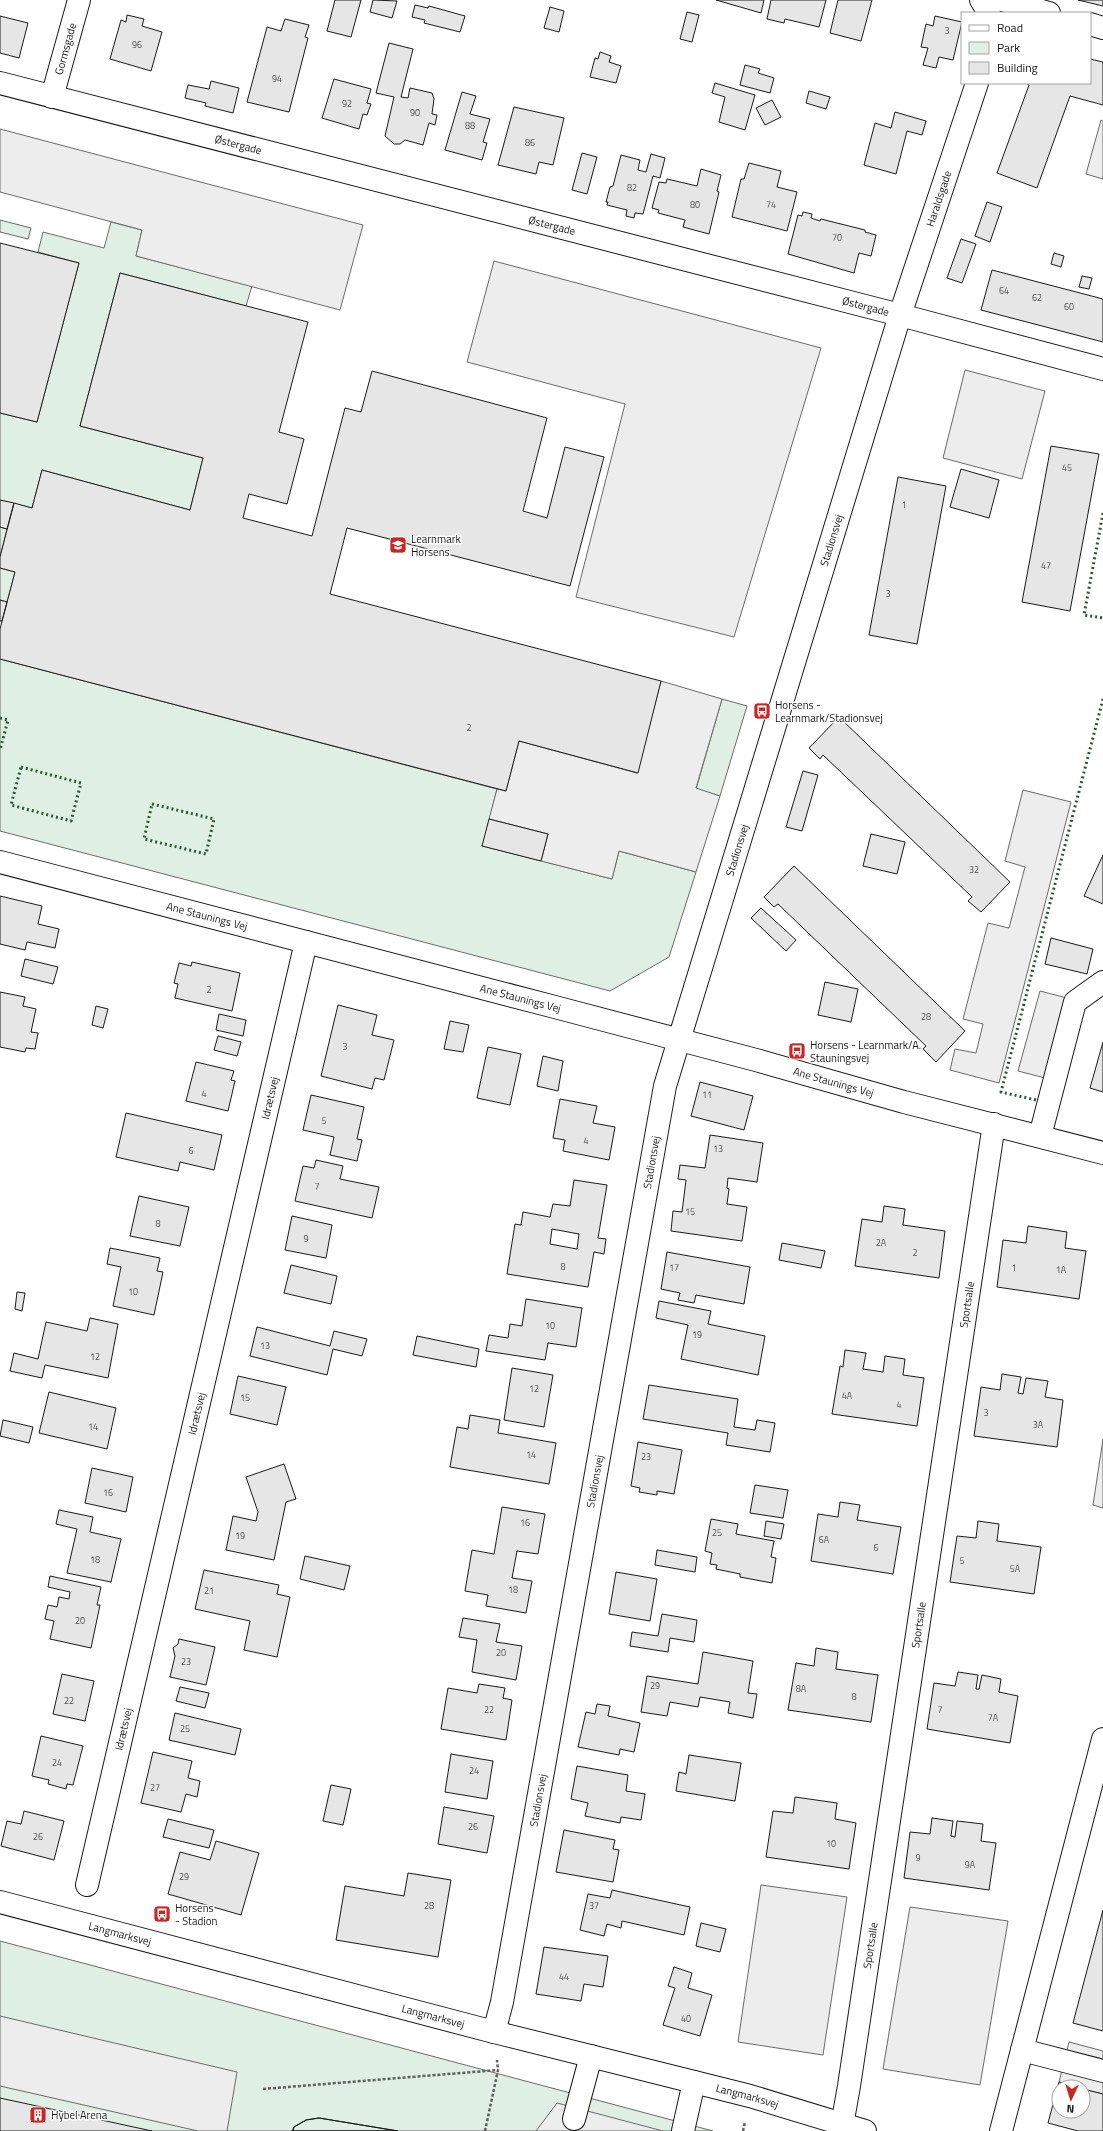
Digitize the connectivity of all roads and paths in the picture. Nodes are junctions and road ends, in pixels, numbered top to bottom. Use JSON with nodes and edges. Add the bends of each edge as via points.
{"nodes":[{"id":1,"x":79,"y":0,"type":"edge"},
{"id":2,"x":981,"y":0,"type":"edge"},
{"id":3,"x":1002,"y":0,"type":"edge"},
{"id":4,"x":988,"y":12,"type":"edge"},
{"id":5,"x":1045,"y":12,"type":"edge"},
{"id":6,"x":1091,"y":24,"type":"edge"},
{"id":7,"x":1103,"y":28,"type":"edge"},
{"id":8,"x":0,"y":83,"type":"edge"},
{"id":9,"x":977,"y":84,"type":"edge"},
{"id":10,"x":52,"y":97,"type":"junction"},
{"id":11,"x":900,"y":315,"type":"junction"},
{"id":12,"x":1103,"y":369,"type":"edge"},
{"id":13,"x":0,"y":862,"type":"edge"},
{"id":14,"x":306,"y":942,"type":"junction"},
{"id":15,"x":1103,"y":982,"type":"edge"},
{"id":16,"x":679,"y":1041,"type":"junction"},
{"id":17,"x":994,"y":1124,"type":"junction"},
{"id":18,"x":1040,"y":1136,"type":"junction"},
{"id":19,"x":1103,"y":1153,"type":"edge"},
{"id":20,"x":1103,"y":1739,"type":"edge"},
{"id":21,"x":87,"y":1886,"type":"dead end"},
{"id":22,"x":0,"y":1902,"type":"edge"},
{"id":23,"x":494,"y":2032,"type":"junction"},
{"id":24,"x":1022,"y":2050,"type":"junction"},
{"id":25,"x":591,"y":2056,"type":"junction"},
{"id":26,"x":498,"y":2070,"type":"junction"},
{"id":27,"x":1103,"y":2072,"type":"edge"},
{"id":28,"x":694,"y":2082,"type":"junction"},
{"id":29,"x":263,"y":2089,"type":"dead end"},
{"id":30,"x":574,"y":2119,"type":"dead end"},
{"id":31,"x":841,"y":2128,"type":"edge"},
{"id":32,"x":485,"y":2131,"type":"edge"},
{"id":33,"x":683,"y":2131,"type":"edge"},
{"id":34,"x":865,"y":2131,"type":"edge"},
{"id":35,"x":1000,"y":2131,"type":"edge"}],
"edges":[{"from":1,"to":10,"type":"street","name":"Gormsgade"},
{"from":2,"to":4,"type":"street"},
{"from":3,"to":5,"type":"street"},
{"from":6,"to":7,"type":"street"},
{"from":8,"to":10,"type":"street","name":"Østergade"},
{"from":9,"to":11,"type":"street","name":"Haraldsgade"},
{"from":10,"to":11,"type":"street","name":"Østergade"},
{"from":11,"to":12,"type":"street","name":"Østergade"},
{"from":11,"to":16,"type":"street","name":"Stadionsvej"},
{"from":13,"to":14,"type":"street","name":"Ane Staunings Vej"},
{"from":14,"to":16,"type":"street","name":"Ane Staunings Vej"},
{"from":14,"to":21,"type":"street","name":"Idrætsvej"},
{"from":15,"to":18,"type":"street","via":[[1076,1002]]},
{"from":16,"to":17,"type":"street","name":"Ane Staunings Vej"},
{"from":16,"to":23,"type":"street","name":"Stadionsvej","via":[[665,1086],[502,2002]]},
{"from":17,"to":18,"type":"street","name":"Ane Staunings Vej"},
{"from":17,"to":31,"type":"street","name":"Sportsalle"},
{"from":18,"to":19,"type":"street","name":"Ane Staunings Vej"},
{"from":20,"to":24,"type":"street"},
{"from":22,"to":23,"type":"street","name":"Langmarksvej"},
{"from":23,"to":25,"type":"street","name":"Langmarksvej"},
{"from":23,"to":26,"type":"path"},
{"from":24,"to":27,"type":"street"},
{"from":24,"to":35,"type":"street"},
{"from":25,"to":28,"type":"street","name":"Langmarksvej"},
{"from":25,"to":30,"type":"street"},
{"from":26,"to":29,"type":"path"},
{"from":26,"to":32,"type":"path"},
{"from":28,"to":31,"type":"street","name":"Langmarksvej","via":[[750,2096]]},
{"from":28,"to":33,"type":"street"},
{"from":31,"to":34,"type":"street","name":"Langmarksvej"}]}
